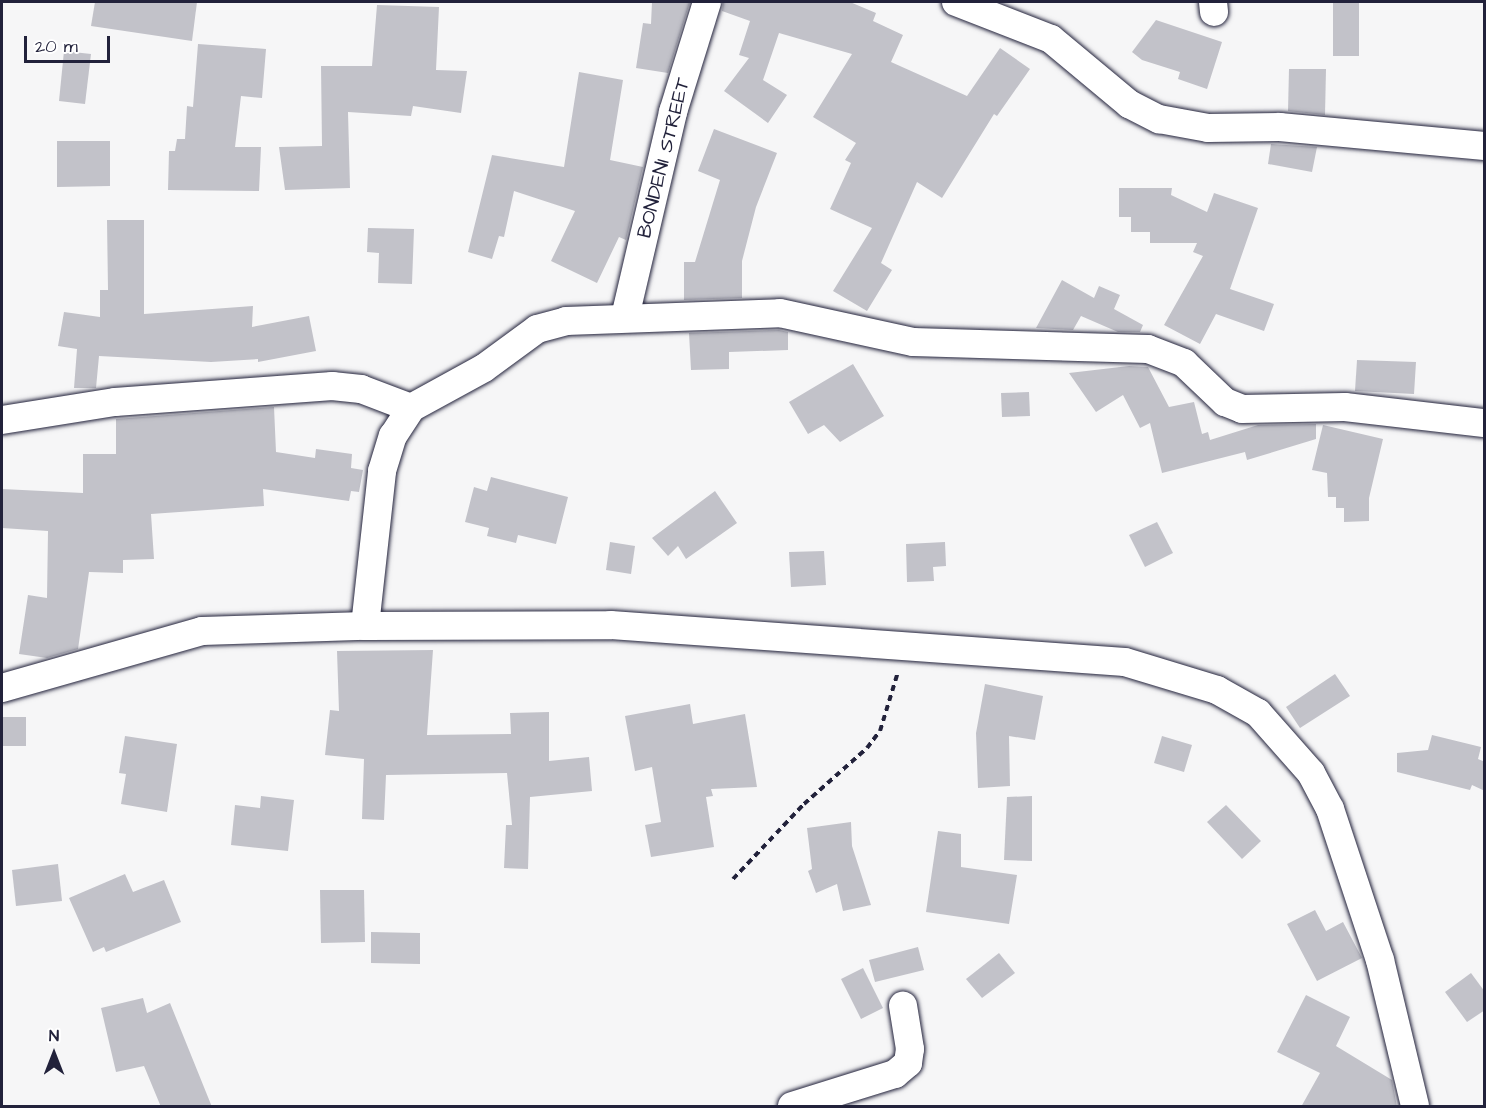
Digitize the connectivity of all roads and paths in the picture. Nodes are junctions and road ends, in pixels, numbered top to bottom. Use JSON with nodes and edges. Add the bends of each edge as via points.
{"nodes":[{"id":1,"x":707,"y":2,"type":"edge"},
{"id":2,"x":956,"y":2,"type":"edge"},
{"id":3,"x":1485,"y":146,"type":"edge"},
{"id":4,"x":625,"y":316,"type":"junction"},
{"id":5,"x":411,"y":408,"type":"junction"},
{"id":6,"x":2,"y":420,"type":"edge"},
{"id":7,"x":1485,"y":423,"type":"edge"},
{"id":8,"x":365,"y":626,"type":"junction"},
{"id":9,"x":905,"y":645,"type":"junction"},
{"id":10,"x":2,"y":688,"type":"edge"},
{"id":11,"x":733,"y":879,"type":"dead end"},
{"id":12,"x":903,"y":1006,"type":"dead end"},
{"id":13,"x":792,"y":1107,"type":"edge"},
{"id":14,"x":1415,"y":1107,"type":"edge"}],
"edges":[{"from":1,"to":4,"type":"street","name":"BONDENI STREET","via":[[673,112]]},
{"from":2,"to":3,"type":"street","via":[[1051,39],[1129,104],[1159,119],[1208,128],[1280,127]]},
{"from":4,"to":5,"type":"street","via":[[566,321],[537,329],[484,368]]},
{"from":4,"to":7,"type":"street","via":[[780,313],[913,342],[1148,349],[1184,363],[1225,402],[1242,409],[1345,407]]},
{"from":5,"to":6,"type":"street","via":[[361,389],[332,386],[115,402]]},
{"from":5,"to":8,"type":"street","via":[[393,436],[382,471]]},
{"from":8,"to":9,"type":"street","via":[[611,625]]},
{"from":8,"to":10,"type":"street","via":[[202,631]]},
{"from":9,"to":11,"type":"path","via":[[880,731]]},
{"from":9,"to":14,"type":"street","via":[[1125,662],[1217,690],[1258,713],[1311,773],[1330,809],[1380,960]]},
{"from":12,"to":13,"type":"street","via":[[910,1049],[908,1063],[895,1074]]}]}
